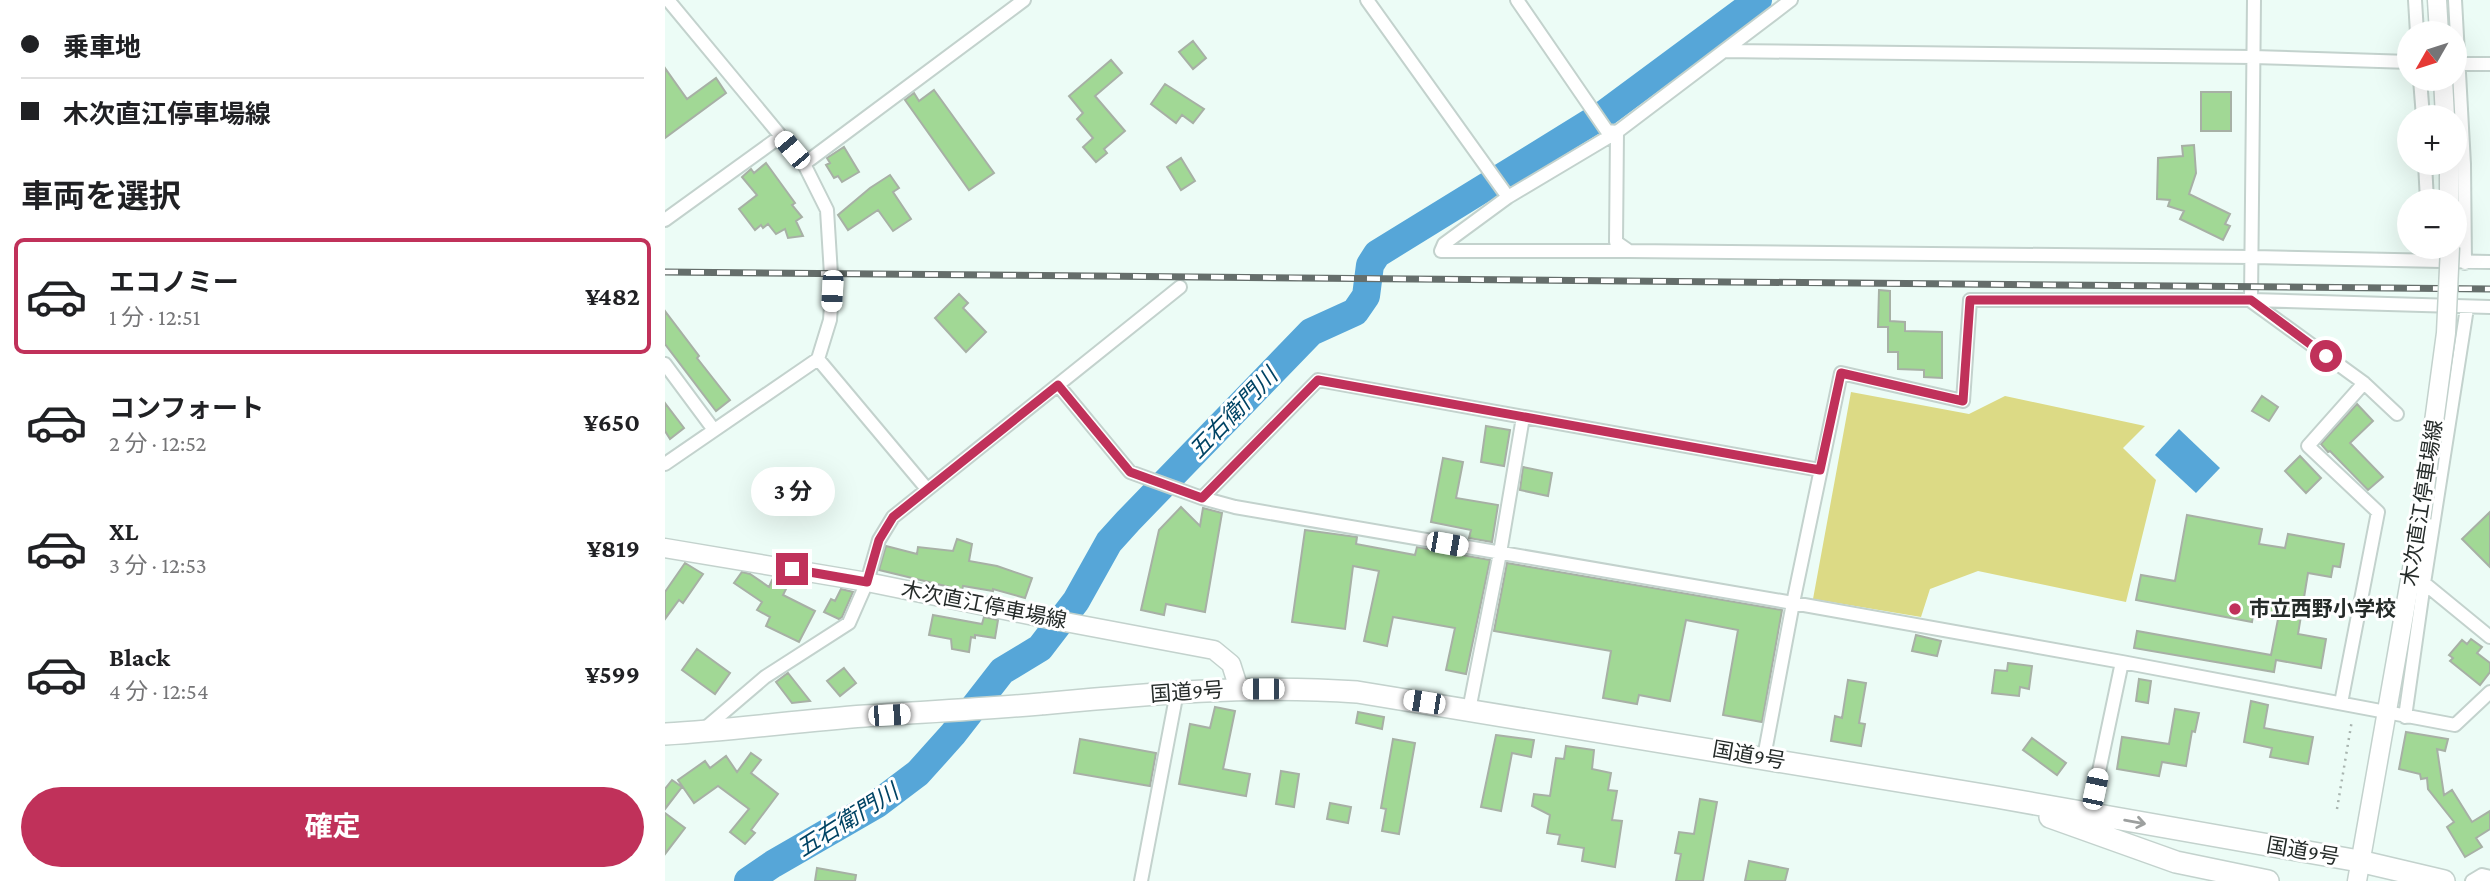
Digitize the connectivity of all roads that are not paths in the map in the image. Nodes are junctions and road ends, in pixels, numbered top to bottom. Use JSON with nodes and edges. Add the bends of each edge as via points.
{"nodes":[{"id":1,"x":668,"y":0,"type":"edge"},
{"id":2,"x":1024,"y":0,"type":"edge"},
{"id":3,"x":1367,"y":0,"type":"edge"},
{"id":4,"x":1517,"y":0,"type":"edge"},
{"id":5,"x":1791,"y":0,"type":"edge"},
{"id":6,"x":2254,"y":0,"type":"edge"},
{"id":7,"x":2415,"y":0,"type":"edge"},
{"id":8,"x":2437,"y":0,"type":"edge"},
{"id":9,"x":2455,"y":0,"type":"edge"},
{"id":10,"x":2416,"y":21,"type":"edge"},
{"id":11,"x":2438,"y":21,"type":"edge"},
{"id":12,"x":2456,"y":21,"type":"edge"},
{"id":13,"x":1725,"y":51,"type":"junction"},
{"id":14,"x":2253,"y":57,"type":"junction"},
{"id":15,"x":2397,"y":62,"type":"edge"},
{"id":16,"x":2467,"y":64,"type":"edge"},
{"id":17,"x":2490,"y":64,"type":"edge"},
{"id":18,"x":2458,"y":91,"type":"edge"},
{"id":19,"x":1617,"y":132,"type":"junction"},
{"id":20,"x":781,"y":136,"type":"junction"},
{"id":21,"x":804,"y":164,"type":"junction"},
{"id":22,"x":1507,"y":197,"type":"junction"},
{"id":23,"x":665,"y":220,"type":"edge"},
{"id":24,"x":1629,"y":251,"type":"junction"},
{"id":25,"x":2397,"y":254,"type":"edge"},
{"id":26,"x":2253,"y":257,"type":"junction"},
{"id":27,"x":2449,"y":259,"type":"edge"},
{"id":28,"x":2453,"y":259,"type":"edge"},
{"id":29,"x":2465,"y":262,"type":"junction"},
{"id":30,"x":2490,"y":262,"type":"edge"},
{"id":31,"x":1180,"y":287,"type":"dead end"},
{"id":32,"x":2251,"y":300,"type":"junction"},
{"id":33,"x":2490,"y":307,"type":"edge"},
{"id":34,"x":2467,"y":308,"type":"junction"},
{"id":35,"x":818,"y":359,"type":"junction"},
{"id":36,"x":665,"y":364,"type":"edge"},
{"id":37,"x":2364,"y":383,"type":"junction"},
{"id":38,"x":1058,"y":385,"type":"junction"},
{"id":39,"x":2397,"y":414,"type":"dead end"},
{"id":40,"x":1523,"y":417,"type":"junction"},
{"id":41,"x":714,"y":430,"type":"junction"},
{"id":42,"x":665,"y":464,"type":"edge"},
{"id":43,"x":1820,"y":470,"type":"junction"},
{"id":44,"x":927,"y":489,"type":"junction"},
{"id":45,"x":1202,"y":498,"type":"junction"},
{"id":46,"x":665,"y":548,"type":"edge"},
{"id":47,"x":1500,"y":553,"type":"junction"},
{"id":48,"x":867,"y":582,"type":"junction"},
{"id":49,"x":2424,"y":583,"type":"junction"},
{"id":50,"x":1793,"y":603,"type":"junction"},
{"id":51,"x":2490,"y":636,"type":"edge"},
{"id":52,"x":2122,"y":663,"type":"junction"},
{"id":53,"x":1239,"y":689,"type":"junction"},
{"id":54,"x":1177,"y":691,"type":"junction"},
{"id":55,"x":2490,"y":692,"type":"edge"},
{"id":56,"x":2341,"y":703,"type":"junction"},
{"id":57,"x":1469,"y":710,"type":"junction"},
{"id":58,"x":2396,"y":715,"type":"junction"},
{"id":59,"x":701,"y":732,"type":"junction"},
{"id":60,"x":665,"y":734,"type":"edge"},
{"id":61,"x":1764,"y":757,"type":"junction"},
{"id":62,"x":1996,"y":797,"type":"junction"},
{"id":63,"x":2090,"y":814,"type":"junction"},
{"id":64,"x":2358,"y":871,"type":"edge"},
{"id":65,"x":1141,"y":881,"type":"edge"},
{"id":66,"x":2269,"y":881,"type":"edge"},
{"id":67,"x":2444,"y":881,"type":"edge"}],
"edges":[{"from":1,"to":20,"type":"street"},
{"from":2,"to":21,"type":"street"},
{"from":3,"to":22,"type":"street"},
{"from":4,"to":19,"type":"street","via":[[1607,131]]},
{"from":5,"to":13,"type":"street"},
{"from":6,"to":14,"type":"street"},
{"from":7,"to":10,"type":"street"},
{"from":8,"to":11,"type":"main road"},
{"from":9,"to":12,"type":"street"},
{"from":13,"to":14,"type":"street"},
{"from":13,"to":19,"type":"street"},
{"from":14,"to":15,"type":"street"},
{"from":14,"to":26,"type":"street"},
{"from":16,"to":17,"type":"street"},
{"from":18,"to":29,"type":"street"},
{"from":19,"to":22,"type":"street"},
{"from":19,"to":24,"type":"street","via":[[1616,242]]},
{"from":20,"to":21,"type":"street"},
{"from":20,"to":23,"type":"street"},
{"from":21,"to":35,"type":"street","via":[[827,210],[832,291],[830,320]]},
{"from":22,"to":24,"type":"street","via":[[1444,244],[1441,251]]},
{"from":24,"to":26,"type":"street"},
{"from":25,"to":26,"type":"street"},
{"from":26,"to":32,"type":"street"},
{"from":27,"to":58,"type":"main road","name":"木次直江停車場線","bridge":true,"via":[[2446,333]]},
{"from":28,"to":29,"type":"street"},
{"from":29,"to":30,"type":"street"},
{"from":31,"to":38,"type":"street"},
{"from":32,"to":34,"type":"street"},
{"from":32,"to":37,"type":"street"},
{"from":32,"to":43,"type":"street","via":[[1970,300],[1963,401],[1841,373]]},
{"from":33,"to":34,"type":"street"},
{"from":34,"to":49,"type":"street"},
{"from":35,"to":41,"type":"street"},
{"from":35,"to":44,"type":"street"},
{"from":36,"to":41,"type":"street"},
{"from":37,"to":39,"type":"street"},
{"from":37,"to":56,"type":"street","via":[[2308,446],[2378,512]]},
{"from":38,"to":44,"type":"street"},
{"from":38,"to":45,"type":"street","via":[[1130,472]]},
{"from":40,"to":43,"type":"street"},
{"from":40,"to":45,"type":"street","via":[[1318,380]]},
{"from":40,"to":47,"type":"street"},
{"from":41,"to":42,"type":"street"},
{"from":43,"to":50,"type":"street"},
{"from":44,"to":48,"type":"street","via":[[893,517],[879,540]]},
{"from":45,"to":47,"type":"street"},
{"from":46,"to":48,"type":"main road","name":"木次直江停車場線"},
{"from":47,"to":50,"type":"street"},
{"from":47,"to":57,"type":"street"},
{"from":48,"to":53,"type":"main road","name":"木次直江停車場線","via":[[1214,650],[1231,664]]},
{"from":48,"to":59,"type":"street","via":[[849,623],[765,677]]},
{"from":49,"to":51,"type":"street"},
{"from":49,"to":58,"type":"street"},
{"from":50,"to":52,"type":"street"},
{"from":50,"to":61,"type":"street"},
{"from":52,"to":56,"type":"street"},
{"from":52,"to":63,"type":"street"},
{"from":53,"to":54,"type":"highway","name":"国道9号"},
{"from":53,"to":57,"type":"highway","name":"国道9号","via":[[1357,692]]},
{"from":54,"to":59,"type":"highway","name":"国道9号"},
{"from":54,"to":65,"type":"street"},
{"from":55,"to":58,"type":"street","via":[[2455,725]]},
{"from":56,"to":58,"type":"street"},
{"from":57,"to":61,"type":"highway","name":"国道9号"},
{"from":58,"to":64,"type":"main road","name":"木次直江停車場線"},
{"from":59,"to":60,"type":"highway","name":"国道9号"},
{"from":61,"to":62,"type":"highway","name":"国道9号"},
{"from":62,"to":63,"type":"highway","name":"国道9号"},
{"from":62,"to":66,"type":"highway","name":"国道9号","via":[[2176,862]]},
{"from":63,"to":64,"type":"highway","name":"国道9号","one_way":true},
{"from":64,"to":67,"type":"highway","name":"国道9号"}]}
